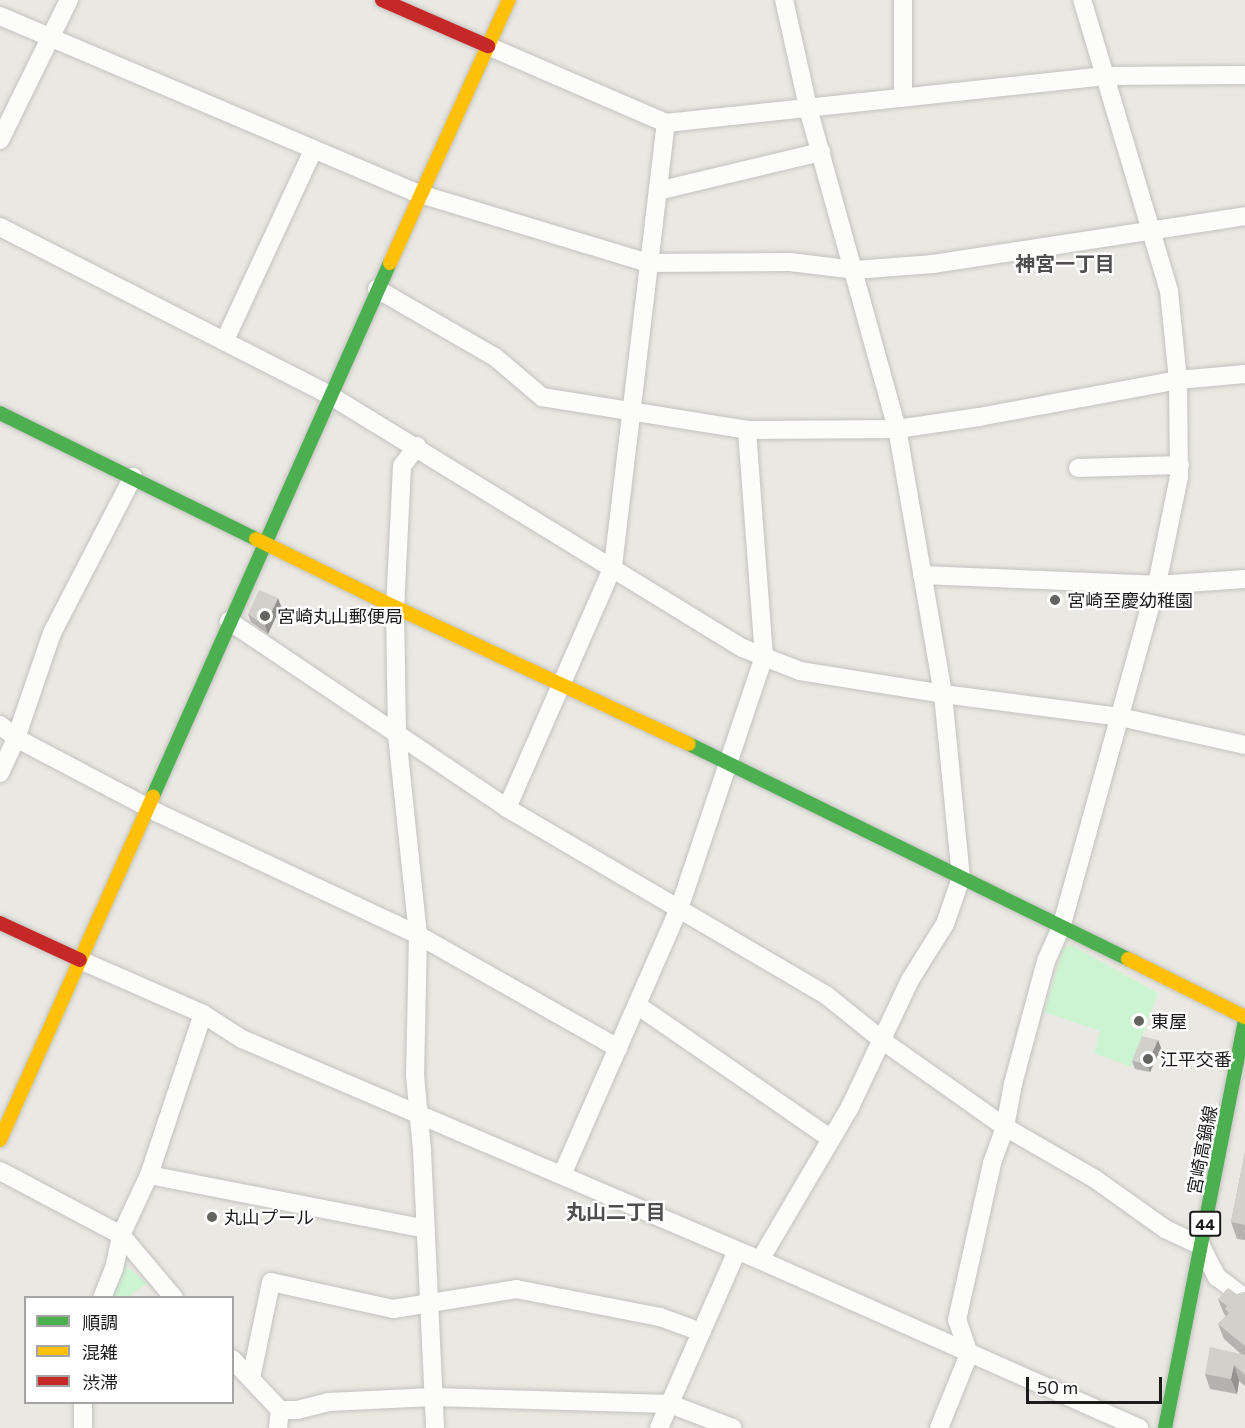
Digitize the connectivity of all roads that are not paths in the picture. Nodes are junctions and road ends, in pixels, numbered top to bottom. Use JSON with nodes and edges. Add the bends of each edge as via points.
{"nodes":[{"id":1,"x":69,"y":0,"type":"edge"},
{"id":2,"x":382,"y":0,"type":"edge"},
{"id":3,"x":509,"y":0,"type":"edge"},
{"id":4,"x":784,"y":0,"type":"edge"},
{"id":5,"x":903,"y":0,"type":"edge"},
{"id":6,"x":1082,"y":0,"type":"edge"},
{"id":7,"x":0,"y":16,"type":"edge"},
{"id":8,"x":51,"y":37,"type":"junction"},
{"id":9,"x":488,"y":46,"type":"junction"},
{"id":10,"x":1245,"y":75,"type":"edge"},
{"id":11,"x":1105,"y":76,"type":"junction"},
{"id":12,"x":903,"y":97,"type":"junction"},
{"id":13,"x":808,"y":107,"type":"junction"},
{"id":14,"x":666,"y":123,"type":"junction"},
{"id":15,"x":0,"y":140,"type":"edge"},
{"id":16,"x":313,"y":150,"type":"junction"},
{"id":17,"x":821,"y":152,"type":"junction"},
{"id":18,"x":658,"y":191,"type":"junction"},
{"id":19,"x":420,"y":194,"type":"junction"},
{"id":20,"x":1245,"y":216,"type":"edge"},
{"id":21,"x":0,"y":227,"type":"edge"},
{"id":22,"x":1153,"y":232,"type":"junction"},
{"id":23,"x":649,"y":263,"type":"junction"},
{"id":24,"x":855,"y":270,"type":"junction"},
{"id":25,"x":377,"y":289,"type":"junction"},
{"id":26,"x":225,"y":340,"type":"junction"},
{"id":27,"x":1245,"y":374,"type":"edge"},
{"id":28,"x":1178,"y":380,"type":"junction"},
{"id":29,"x":332,"y":396,"type":"junction"},
{"id":30,"x":629,"y":412,"type":"junction"},
{"id":31,"x":0,"y":413,"type":"edge"},
{"id":32,"x":897,"y":429,"type":"junction"},
{"id":33,"x":747,"y":430,"type":"junction"},
{"id":34,"x":417,"y":446,"type":"junction"},
{"id":35,"x":1180,"y":465,"type":"junction"},
{"id":36,"x":1077,"y":468,"type":"dead end"},
{"id":37,"x":133,"y":477,"type":"junction"},
{"id":38,"x":267,"y":542,"type":"junction"},
{"id":39,"x":612,"y":566,"type":"junction"},
{"id":40,"x":922,"y":575,"type":"junction"},
{"id":41,"x":1245,"y":579,"type":"edge"},
{"id":42,"x":1156,"y":585,"type":"junction"},
{"id":43,"x":395,"y":607,"type":"junction"},
{"id":44,"x":229,"y":621,"type":"junction"},
{"id":45,"x":764,"y":657,"type":"junction"},
{"id":46,"x":561,"y":685,"type":"junction"},
{"id":47,"x":942,"y":694,"type":"junction"},
{"id":48,"x":1120,"y":717,"type":"junction"},
{"id":49,"x":0,"y":725,"type":"edge"},
{"id":50,"x":397,"y":735,"type":"junction"},
{"id":51,"x":16,"y":738,"type":"junction"},
{"id":52,"x":1245,"y":745,"type":"edge"},
{"id":53,"x":730,"y":763,"type":"junction"},
{"id":54,"x":0,"y":773,"type":"edge"},
{"id":55,"x":146,"y":806,"type":"junction"},
{"id":56,"x":507,"y":807,"type":"junction"},
{"id":57,"x":961,"y":878,"type":"junction"},
{"id":58,"x":679,"y":909,"type":"junction"},
{"id":59,"x":0,"y":923,"type":"edge"},
{"id":60,"x":1061,"y":928,"type":"junction"},
{"id":61,"x":418,"y":935,"type":"junction"},
{"id":62,"x":80,"y":960,"type":"junction"},
{"id":63,"x":637,"y":1005,"type":"junction"},
{"id":64,"x":203,"y":1014,"type":"junction"},
{"id":65,"x":1245,"y":1019,"type":"edge"},
{"id":66,"x":883,"y":1041,"type":"junction"},
{"id":67,"x":618,"y":1048,"type":"junction"},
{"id":68,"x":417,"y":1113,"type":"junction"},
{"id":69,"x":1005,"y":1127,"type":"junction"},
{"id":70,"x":831,"y":1139,"type":"junction"},
{"id":71,"x":0,"y":1140,"type":"edge"},
{"id":72,"x":0,"y":1171,"type":"edge"},
{"id":73,"x":149,"y":1175,"type":"junction"},
{"id":74,"x":562,"y":1175,"type":"junction"},
{"id":75,"x":426,"y":1229,"type":"junction"},
{"id":76,"x":121,"y":1235,"type":"junction"},
{"id":77,"x":1201,"y":1246,"type":"junction"},
{"id":78,"x":737,"y":1251,"type":"junction"},
{"id":79,"x":759,"y":1260,"type":"junction"},
{"id":80,"x":103,"y":1296,"type":"edge"},
{"id":81,"x":172,"y":1296,"type":"edge"},
{"id":82,"x":1245,"y":1298,"type":"edge"},
{"id":83,"x":429,"y":1305,"type":"junction"},
{"id":84,"x":701,"y":1332,"type":"junction"},
{"id":85,"x":969,"y":1354,"type":"junction"},
{"id":86,"x":234,"y":1361,"type":"edge"},
{"id":87,"x":251,"y":1378,"type":"junction"},
{"id":88,"x":433,"y":1397,"type":"junction"},
{"id":89,"x":83,"y":1404,"type":"edge"},
{"id":90,"x":670,"y":1404,"type":"junction"},
{"id":91,"x":279,"y":1419,"type":"edge"},
{"id":92,"x":83,"y":1428,"type":"edge"},
{"id":93,"x":435,"y":1428,"type":"edge"},
{"id":94,"x":659,"y":1428,"type":"edge"},
{"id":95,"x":733,"y":1428,"type":"edge"},
{"id":96,"x":939,"y":1428,"type":"edge"},
{"id":97,"x":1139,"y":1428,"type":"edge"},
{"id":98,"x":1165,"y":1428,"type":"edge"}],
"edges":[{"from":1,"to":8,"type":"street"},
{"from":2,"to":9,"type":"street"},
{"from":3,"to":9,"type":"street"},
{"from":4,"to":13,"type":"street"},
{"from":5,"to":12,"type":"street"},
{"from":6,"to":11,"type":"street"},
{"from":7,"to":8,"type":"street"},
{"from":8,"to":15,"type":"street"},
{"from":8,"to":16,"type":"street"},
{"from":9,"to":14,"type":"street"},
{"from":9,"to":19,"type":"street"},
{"from":10,"to":11,"type":"street"},
{"from":11,"to":12,"type":"street"},
{"from":11,"to":22,"type":"street"},
{"from":12,"to":13,"type":"street"},
{"from":13,"to":14,"type":"street"},
{"from":13,"to":17,"type":"street"},
{"from":14,"to":18,"type":"street"},
{"from":16,"to":19,"type":"street"},
{"from":16,"to":26,"type":"street"},
{"from":17,"to":18,"type":"street"},
{"from":17,"to":24,"type":"street"},
{"from":18,"to":23,"type":"street"},
{"from":19,"to":23,"type":"street"},
{"from":19,"to":25,"type":"street"},
{"from":20,"to":22,"type":"street"},
{"from":21,"to":26,"type":"street"},
{"from":22,"to":24,"type":"street","via":[[933,264]]},
{"from":22,"to":28,"type":"street","via":[[1169,291]]},
{"from":23,"to":24,"type":"street","via":[[790,262]]},
{"from":23,"to":30,"type":"street"},
{"from":24,"to":32,"type":"street"},
{"from":25,"to":29,"type":"street"},
{"from":25,"to":30,"type":"street","via":[[495,357],[542,397]]},
{"from":26,"to":29,"type":"street"},
{"from":27,"to":28,"type":"street"},
{"from":28,"to":32,"type":"street"},
{"from":28,"to":35,"type":"street"},
{"from":29,"to":34,"type":"street"},
{"from":29,"to":38,"type":"street"},
{"from":30,"to":33,"type":"street"},
{"from":30,"to":39,"type":"street"},
{"from":31,"to":37,"type":"street"},
{"from":32,"to":33,"type":"street"},
{"from":32,"to":40,"type":"street"},
{"from":33,"to":45,"type":"street"},
{"from":34,"to":39,"type":"street"},
{"from":34,"to":43,"type":"street","via":[[402,466]]},
{"from":35,"to":36,"type":"street"},
{"from":35,"to":42,"type":"street"},
{"from":37,"to":38,"type":"street"},
{"from":37,"to":51,"type":"street","via":[[52,633]]},
{"from":38,"to":43,"type":"street"},
{"from":38,"to":44,"type":"street"},
{"from":39,"to":45,"type":"street","via":[[742,648]]},
{"from":39,"to":46,"type":"street"},
{"from":40,"to":42,"type":"street"},
{"from":40,"to":47,"type":"street"},
{"from":41,"to":42,"type":"street"},
{"from":42,"to":48,"type":"street"},
{"from":43,"to":46,"type":"street"},
{"from":43,"to":50,"type":"street"},
{"from":44,"to":50,"type":"street"},
{"from":44,"to":55,"type":"street"},
{"from":45,"to":47,"type":"street","via":[[800,671]]},
{"from":45,"to":53,"type":"street"},
{"from":46,"to":53,"type":"street"},
{"from":46,"to":56,"type":"street"},
{"from":47,"to":48,"type":"street"},
{"from":47,"to":57,"type":"street"},
{"from":48,"to":52,"type":"street"},
{"from":48,"to":60,"type":"street"},
{"from":49,"to":51,"type":"street"},
{"from":50,"to":56,"type":"street"},
{"from":50,"to":61,"type":"street"},
{"from":51,"to":54,"type":"street"},
{"from":51,"to":55,"type":"street"},
{"from":53,"to":57,"type":"street"},
{"from":53,"to":58,"type":"street"},
{"from":55,"to":61,"type":"street"},
{"from":55,"to":62,"type":"street"},
{"from":56,"to":58,"type":"street"},
{"from":57,"to":60,"type":"street"},
{"from":57,"to":66,"type":"street","via":[[945,924],[910,980]]},
{"from":58,"to":63,"type":"street"},
{"from":58,"to":66,"type":"street","via":[[826,995]]},
{"from":59,"to":62,"type":"street"},
{"from":60,"to":65,"type":"street"},
{"from":60,"to":69,"type":"street","via":[[1046,961]]},
{"from":61,"to":67,"type":"street"},
{"from":61,"to":68,"type":"street"},
{"from":62,"to":64,"type":"street"},
{"from":62,"to":71,"type":"street"},
{"from":63,"to":67,"type":"street"},
{"from":63,"to":70,"type":"street"},
{"from":64,"to":68,"type":"street","via":[[242,1039]]},
{"from":64,"to":73,"type":"street"},
{"from":65,"to":77,"type":"street","name":"宮崎高鍋線","number":"44"},
{"from":66,"to":69,"type":"street"},
{"from":66,"to":70,"type":"street"},
{"from":67,"to":74,"type":"street"},
{"from":68,"to":74,"type":"street"},
{"from":68,"to":75,"type":"street"},
{"from":69,"to":77,"type":"street","via":[[1095,1179],[1165,1229]]},
{"from":69,"to":85,"type":"street","via":[[992,1163],[957,1320]]},
{"from":70,"to":79,"type":"street"},
{"from":72,"to":76,"type":"street"},
{"from":73,"to":75,"type":"street"},
{"from":73,"to":76,"type":"street"},
{"from":74,"to":78,"type":"street"},
{"from":75,"to":83,"type":"street"},
{"from":76,"to":80,"type":"street"},
{"from":76,"to":81,"type":"street"},
{"from":77,"to":82,"type":"street","via":[[1217,1277]]},
{"from":77,"to":98,"type":"street","name":"宮崎高鍋線","number":"44"},
{"from":78,"to":79,"type":"street"},
{"from":78,"to":84,"type":"street"},
{"from":79,"to":85,"type":"street"},
{"from":83,"to":84,"type":"street","via":[[516,1289],[660,1317]]},
{"from":83,"to":87,"type":"street","via":[[393,1309],[271,1282]]},
{"from":83,"to":88,"type":"street"},
{"from":84,"to":90,"type":"street"},
{"from":85,"to":96,"type":"street"},
{"from":85,"to":97,"type":"street"},
{"from":86,"to":87,"type":"street"},
{"from":87,"to":91,"type":"street"},
{"from":88,"to":90,"type":"street"},
{"from":88,"to":91,"type":"street","via":[[328,1402]]},
{"from":88,"to":93,"type":"street"},
{"from":89,"to":92,"type":"street"},
{"from":90,"to":94,"type":"street"},
{"from":90,"to":95,"type":"street"}]}
